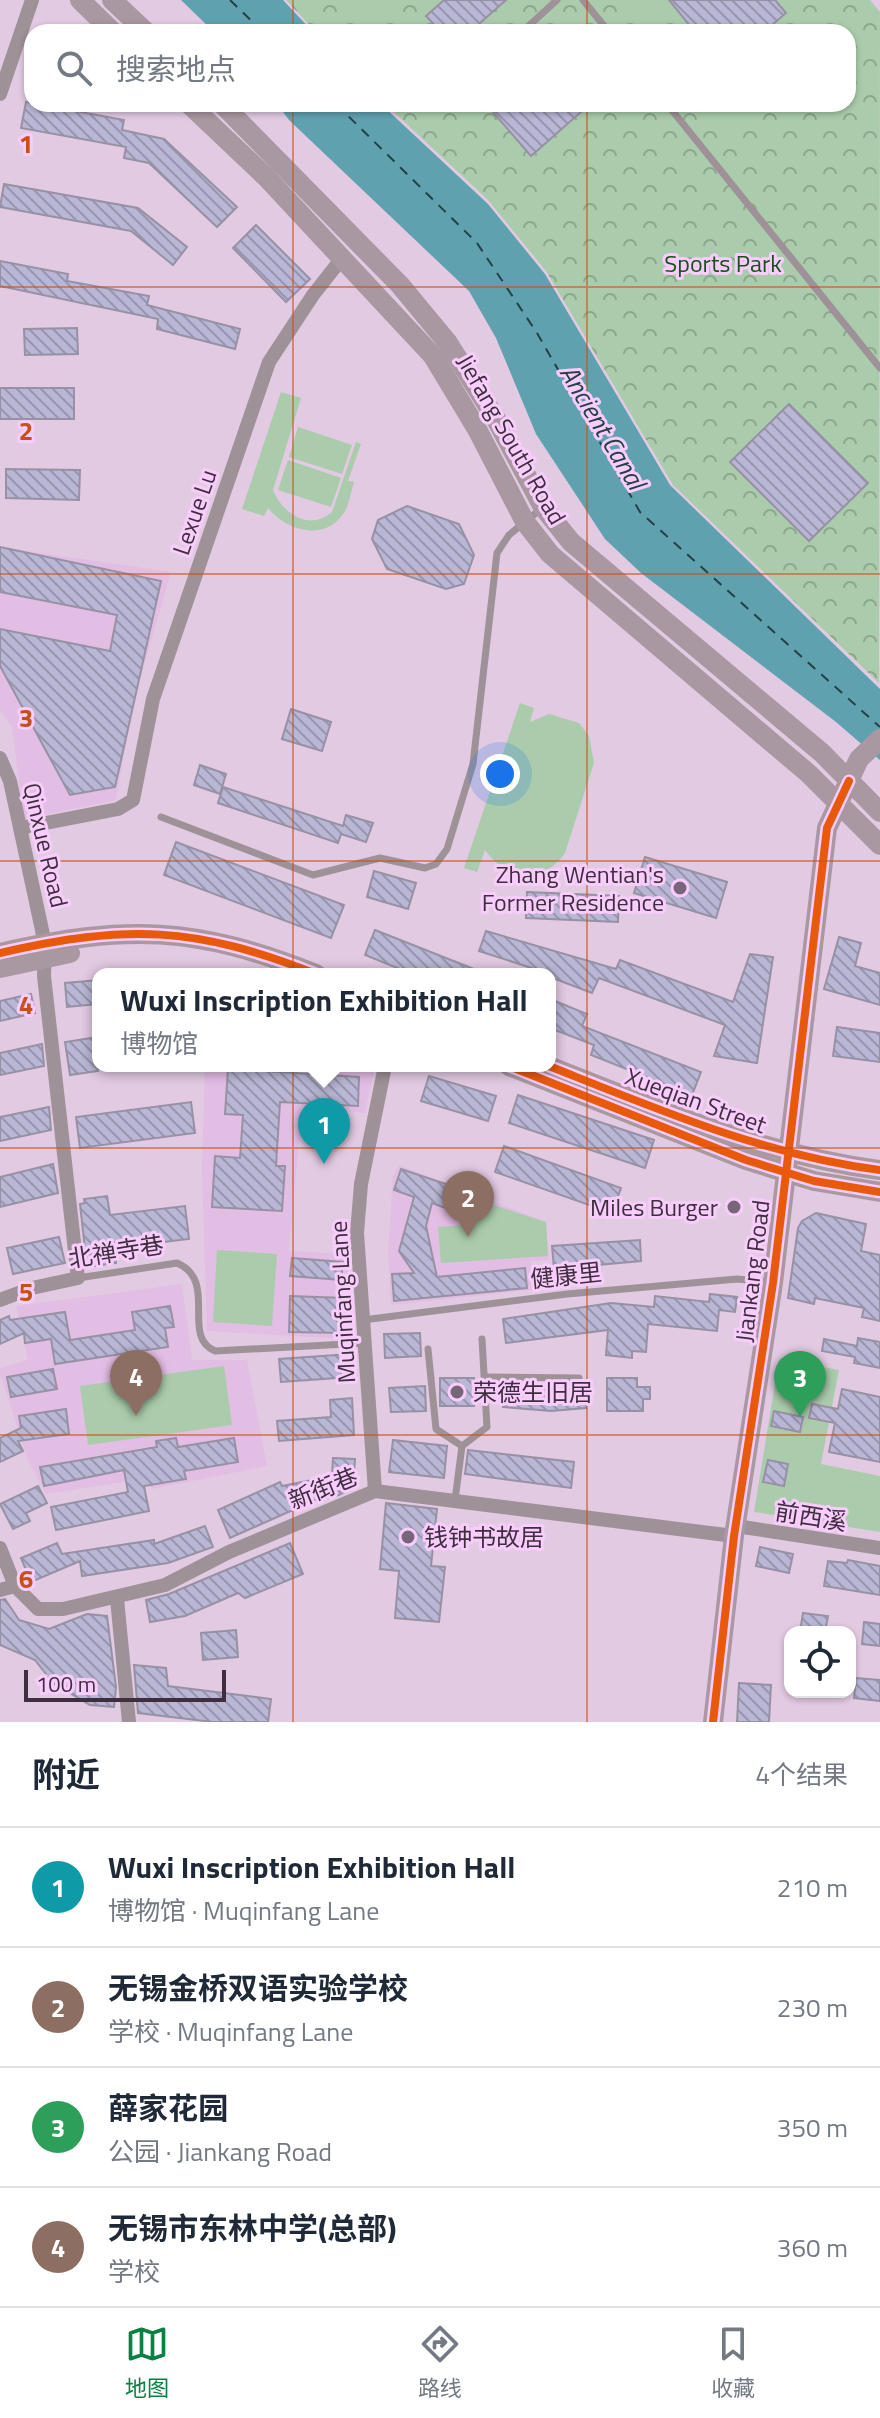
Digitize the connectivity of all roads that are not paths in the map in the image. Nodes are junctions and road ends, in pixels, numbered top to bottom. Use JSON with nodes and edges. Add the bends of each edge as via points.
{"nodes":[{"id":1,"x":32,"y":0,"type":"edge"},
{"id":2,"x":80,"y":0,"type":"edge"},
{"id":3,"x":112,"y":0,"type":"edge"},
{"id":4,"x":557,"y":0,"type":"edge"},
{"id":5,"x":583,"y":0,"type":"edge"},
{"id":6,"x":105,"y":24,"type":"edge"},
{"id":7,"x":138,"y":24,"type":"edge"},
{"id":8,"x":531,"y":24,"type":"edge"},
{"id":9,"x":602,"y":24,"type":"edge"},
{"id":10,"x":0,"y":94,"type":"edge"},
{"id":11,"x":197,"y":112,"type":"edge"},
{"id":12,"x":230,"y":112,"type":"edge"},
{"id":13,"x":673,"y":112,"type":"edge"},
{"id":14,"x":343,"y":257,"type":"junction"},
{"id":15,"x":880,"y":368,"type":"edge"},
{"id":16,"x":543,"y":507,"type":"junction"},
{"id":17,"x":525,"y":522,"type":"junction"},
{"id":18,"x":880,"y":739,"type":"edge"},
{"id":19,"x":0,"y":758,"type":"edge"},
{"id":20,"x":849,"y":781,"type":"junction"},
{"id":21,"x":838,"y":805,"type":"junction"},
{"id":22,"x":880,"y":812,"type":"edge"},
{"id":23,"x":161,"y":817,"type":"dead end"},
{"id":24,"x":20,"y":828,"type":"junction"},
{"id":25,"x":880,"y":845,"type":"edge"},
{"id":26,"x":45,"y":951,"type":"junction"},
{"id":27,"x":0,"y":953,"type":"edge"},
{"id":28,"x":0,"y":968,"type":"edge"},
{"id":29,"x":261,"y":968,"type":"edge"},
{"id":30,"x":299,"y":968,"type":"edge"},
{"id":31,"x":556,"y":1069,"type":"edge"},
{"id":32,"x":384,"y":1072,"type":"edge"},
{"id":33,"x":524,"y":1072,"type":"edge"},
{"id":34,"x":786,"y":1163,"type":"junction"},
{"id":35,"x":880,"y":1170,"type":"edge"},
{"id":36,"x":880,"y":1192,"type":"edge"},
{"id":37,"x":78,"y":1278,"type":"junction"},
{"id":38,"x":773,"y":1283,"type":"junction"},
{"id":39,"x":0,"y":1300,"type":"edge"},
{"id":40,"x":363,"y":1320,"type":"junction"},
{"id":41,"x":482,"y":1339,"type":"dead end"},
{"id":42,"x":365,"y":1343,"type":"junction"},
{"id":43,"x":428,"y":1349,"type":"dead end"},
{"id":44,"x":486,"y":1377,"type":"junction"},
{"id":45,"x":579,"y":1378,"type":"dead end"},
{"id":46,"x":462,"y":1446,"type":"junction"},
{"id":47,"x":375,"y":1491,"type":"junction"},
{"id":48,"x":455,"y":1500,"type":"junction"},
{"id":49,"x":735,"y":1531,"type":"junction"},
{"id":50,"x":0,"y":1548,"type":"edge"},
{"id":51,"x":880,"y":1548,"type":"edge"},
{"id":52,"x":8,"y":1588,"type":"edge"},
{"id":53,"x":117,"y":1599,"type":"junction"},
{"id":54,"x":129,"y":1722,"type":"edge"},
{"id":55,"x":713,"y":1722,"type":"edge"}],
"edges":[{"from":1,"to":10,"type":"street"},
{"from":2,"to":6,"type":"main road"},
{"from":3,"to":7,"type":"main road"},
{"from":4,"to":8,"type":"lane"},
{"from":5,"to":9,"type":"lane"},
{"from":11,"to":14,"type":"main road","name":"Jiefang South Road"},
{"from":12,"to":16,"type":"main road","name":"Jiefang South Road","via":[[400,285],[448,343]]},
{"from":13,"to":15,"type":"lane"},
{"from":14,"to":17,"type":"main road","name":"Jiefang South Road","via":[[433,356]]},
{"from":14,"to":24,"type":"street","name":"Lexue Lu","via":[[269,362],[153,699],[133,800],[118,809]]},
{"from":16,"to":17,"type":"lane"},
{"from":16,"to":20,"type":"main road","name":"Jiefang South Road","via":[[571,542]]},
{"from":17,"to":21,"type":"main road","name":"Jiefang South Road","via":[[550,554],[809,774]]},
{"from":17,"to":23,"type":"lane","via":[[497,553],[473,764],[447,849],[436,864],[425,868],[380,858],[313,875]]},
{"from":18,"to":20,"type":"main road","name":"Jiankang Road","via":[[859,759]]},
{"from":19,"to":24,"type":"street","name":"Qinxue Road"},
{"from":20,"to":21,"type":"main road","name":"Jiankang Road"},
{"from":20,"to":22,"type":"main road","name":"Jiefang South Road"},
{"from":21,"to":25,"type":"main road","name":"Jiefang South Road"},
{"from":21,"to":34,"type":"main road","name":"Jiankang Road","via":[[827,828]]},
{"from":24,"to":26,"type":"street","name":"Qinxue Road"},
{"from":26,"to":27,"type":"main road"},
{"from":26,"to":28,"type":"main road"},
{"from":26,"to":29,"type":"main road","via":[[136,946],[218,954]]},
{"from":26,"to":30,"type":"main road","via":[[132,932],[178,935],[224,942]]},
{"from":26,"to":37,"type":"street","name":"Qinxue Road"},
{"from":31,"to":34,"type":"main road","name":"Xueqian Street","via":[[749,1143]]},
{"from":32,"to":40,"type":"street","name":"Muqinfang Lane","via":[[361,1184],[357,1233]]},
{"from":33,"to":34,"type":"main road","name":"Xueqian Street","via":[[662,1129]]},
{"from":34,"to":35,"type":"main road","name":"Xueqian Street"},
{"from":34,"to":36,"type":"main road","name":"Xueqian Street","via":[[814,1181]]},
{"from":34,"to":38,"type":"main road","name":"Jiankang Road"},
{"from":37,"to":39,"type":"street","name":"北禅寺巷"},
{"from":37,"to":42,"type":"lane","name":"北禅寺巷","via":[[177,1263],[189,1268],[197,1278],[201,1338],[215,1351]]},
{"from":38,"to":40,"type":"lane","name":"健康里","via":[[737,1279],[567,1294]]},
{"from":38,"to":49,"type":"main road","name":"Jiankang Road"},
{"from":40,"to":42,"type":"street","name":"Muqinfang Lane"},
{"from":41,"to":44,"type":"lane"},
{"from":42,"to":47,"type":"street","name":"Muqinfang Lane"},
{"from":43,"to":46,"type":"lane","via":[[436,1429]]},
{"from":44,"to":45,"type":"lane"},
{"from":44,"to":46,"type":"lane","via":[[487,1427]]},
{"from":46,"to":48,"type":"lane"},
{"from":47,"to":48,"type":"street","name":"新街巷"},
{"from":47,"to":53,"type":"street","name":"新街巷","via":[[165,1585]]},
{"from":48,"to":49,"type":"street","name":"新街巷"},
{"from":49,"to":51,"type":"street","name":"前西溪"},
{"from":49,"to":55,"type":"main road","name":"Jiankang Road"},
{"from":50,"to":52,"type":"street"},
{"from":52,"to":53,"type":"street","name":"新街巷","via":[[38,1609]]},
{"from":53,"to":54,"type":"street"}]}
